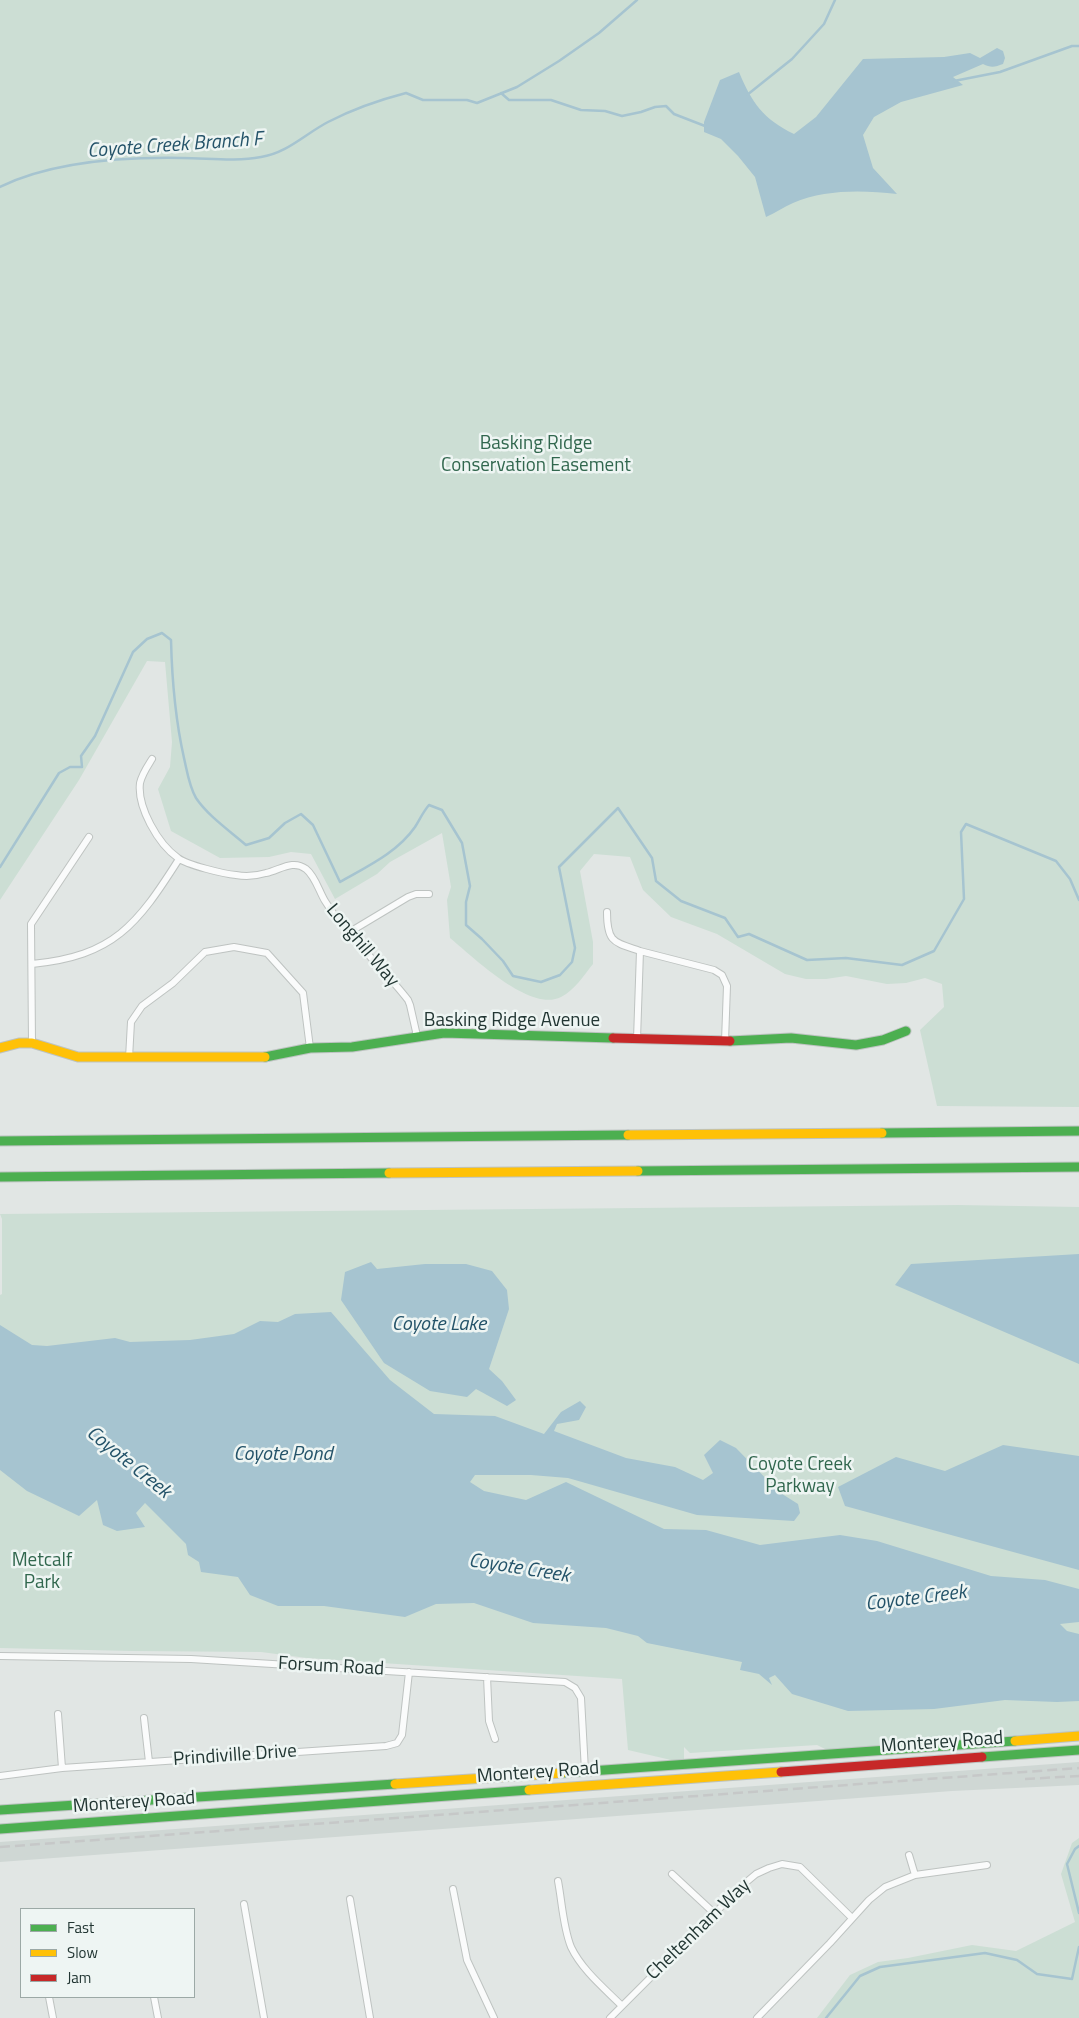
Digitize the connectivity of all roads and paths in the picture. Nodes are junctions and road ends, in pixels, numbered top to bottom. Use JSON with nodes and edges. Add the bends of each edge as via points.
{"nodes":[{"id":1,"x":152,"y":759,"type":"dead end"},
{"id":2,"x":88,"y":837,"type":"dead end"},
{"id":3,"x":179,"y":859,"type":"junction"},
{"id":4,"x":429,"y":894,"type":"dead end"},
{"id":5,"x":607,"y":912,"type":"dead end"},
{"id":6,"x":348,"y":933,"type":"junction"},
{"id":7,"x":640,"y":950,"type":"junction"},
{"id":8,"x":32,"y":964,"type":"junction"},
{"id":9,"x":906,"y":1031,"type":"dead end"},
{"id":10,"x":416,"y":1036,"type":"junction"},
{"id":11,"x":637,"y":1039,"type":"junction"},
{"id":12,"x":725,"y":1041,"type":"junction"},
{"id":13,"x":32,"y":1043,"type":"junction"},
{"id":14,"x":0,"y":1048,"type":"edge"},
{"id":15,"x":310,"y":1048,"type":"junction"},
{"id":16,"x":129,"y":1058,"type":"junction"},
{"id":17,"x":1079,"y":1132,"type":"edge"},
{"id":18,"x":0,"y":1140,"type":"edge"},
{"id":19,"x":1079,"y":1167,"type":"edge"},
{"id":20,"x":0,"y":1177,"type":"edge"},
{"id":21,"x":0,"y":1656,"type":"edge"},
{"id":22,"x":409,"y":1672,"type":"junction"},
{"id":23,"x":487,"y":1677,"type":"junction"},
{"id":24,"x":58,"y":1714,"type":"dead end"},
{"id":25,"x":144,"y":1718,"type":"dead end"},
{"id":26,"x":1079,"y":1736,"type":"edge"},
{"id":27,"x":495,"y":1739,"type":"dead end"},
{"id":28,"x":1079,"y":1750,"type":"edge"},
{"id":29,"x":148,"y":1762,"type":"junction"},
{"id":30,"x":62,"y":1768,"type":"junction"},
{"id":31,"x":585,"y":1771,"type":"junction"},
{"id":32,"x":0,"y":1776,"type":"edge"},
{"id":33,"x":0,"y":1810,"type":"edge"},
{"id":34,"x":0,"y":1829,"type":"edge"},
{"id":35,"x":909,"y":1855,"type":"dead end"},
{"id":36,"x":987,"y":1865,"type":"dead end"},
{"id":37,"x":672,"y":1874,"type":"dead end"},
{"id":38,"x":915,"y":1876,"type":"junction"},
{"id":39,"x":558,"y":1881,"type":"dead end"},
{"id":40,"x":453,"y":1889,"type":"dead end"},
{"id":41,"x":350,"y":1899,"type":"dead end"},
{"id":42,"x":244,"y":1904,"type":"dead end"},
{"id":43,"x":714,"y":1913,"type":"junction"},
{"id":44,"x":852,"y":1918,"type":"junction"},
{"id":45,"x":49,"y":1998,"type":"edge"},
{"id":46,"x":154,"y":1998,"type":"edge"},
{"id":47,"x":622,"y":2006,"type":"junction"},
{"id":48,"x":52,"y":2018,"type":"edge"},
{"id":49,"x":158,"y":2018,"type":"edge"},
{"id":50,"x":264,"y":2018,"type":"edge"},
{"id":51,"x":370,"y":2018,"type":"edge"},
{"id":52,"x":494,"y":2018,"type":"edge"},
{"id":53,"x":610,"y":2018,"type":"edge"},
{"id":54,"x":757,"y":2018,"type":"edge"}],
"edges":[{"from":1,"to":3,"type":"street","via":[[140,783],[144,811],[158,837]]},
{"from":2,"to":8,"type":"street","via":[[33,919]]},
{"from":3,"to":6,"type":"street","name":"Longhill Way","via":[[236,875],[252,876],[291,865],[305,868]]},
{"from":3,"to":8,"type":"street","via":[[140,916],[110,941],[72,958]]},
{"from":4,"to":6,"type":"street","via":[[408,897]]},
{"from":5,"to":7,"type":"street","via":[[607,929],[611,936],[618,943]]},
{"from":6,"to":10,"type":"street","name":"Longhill Way","via":[[408,1000]]},
{"from":7,"to":11,"type":"street"},
{"from":7,"to":12,"type":"street","via":[[722,975],[726,986]]},
{"from":8,"to":13,"type":"street"},
{"from":9,"to":12,"type":"main road","name":"Basking Ridge Avenue","via":[[856,1045],[791,1038]]},
{"from":10,"to":11,"type":"main road","name":"Basking Ridge Avenue"},
{"from":10,"to":15,"type":"main road","name":"Basking Ridge Avenue","via":[[352,1047]]},
{"from":11,"to":12,"type":"main road","name":"Basking Ridge Avenue"},
{"from":13,"to":14,"type":"main road","name":"Basking Ridge Avenue"},
{"from":13,"to":16,"type":"main road","name":"Basking Ridge Avenue","via":[[78,1057]]},
{"from":15,"to":16,"type":"main road","name":"Basking Ridge Avenue","via":[[264,1057]]},
{"from":15,"to":16,"type":"street","via":[[302,992],[267,953],[234,946],[205,952],[173,983],[142,1006],[131,1022]]},
{"from":17,"to":18,"type":"main road"},
{"from":19,"to":20,"type":"main road"},
{"from":21,"to":22,"type":"street","name":"Forsum Road","via":[[191,1659]]},
{"from":22,"to":23,"type":"street","name":"Forsum Road"},
{"from":22,"to":29,"type":"street","name":"Prindiville Drive","via":[[402,1735],[397,1743]]},
{"from":23,"to":27,"type":"street","via":[[489,1721]]},
{"from":23,"to":31,"type":"street","name":"Forsum Road","via":[[565,1682],[575,1688],[581,1698]]},
{"from":24,"to":30,"type":"street"},
{"from":25,"to":29,"type":"street"},
{"from":26,"to":31,"type":"main road","name":"Monterey Road"},
{"from":28,"to":34,"type":"main road","name":"Monterey Road"},
{"from":29,"to":30,"type":"street","name":"Prindiville Drive"},
{"from":30,"to":32,"type":"street","name":"Prindiville Drive"},
{"from":31,"to":33,"type":"main road","name":"Monterey Road"},
{"from":35,"to":38,"type":"street"},
{"from":36,"to":38,"type":"street"},
{"from":37,"to":43,"type":"street"},
{"from":38,"to":44,"type":"street","via":[[885,1887]]},
{"from":39,"to":47,"type":"street","via":[[571,1947],[583,1966]]},
{"from":40,"to":52,"type":"street","via":[[467,1960]]},
{"from":41,"to":51,"type":"street"},
{"from":42,"to":50,"type":"street"},
{"from":43,"to":44,"type":"street","name":"Cheltenham Way","via":[[756,1874],[782,1864],[800,1867]]},
{"from":43,"to":47,"type":"street","name":"Cheltenham Way"},
{"from":44,"to":54,"type":"street"},
{"from":45,"to":48,"type":"street"},
{"from":46,"to":49,"type":"street"},
{"from":47,"to":53,"type":"street","name":"Cheltenham Way"}]}
